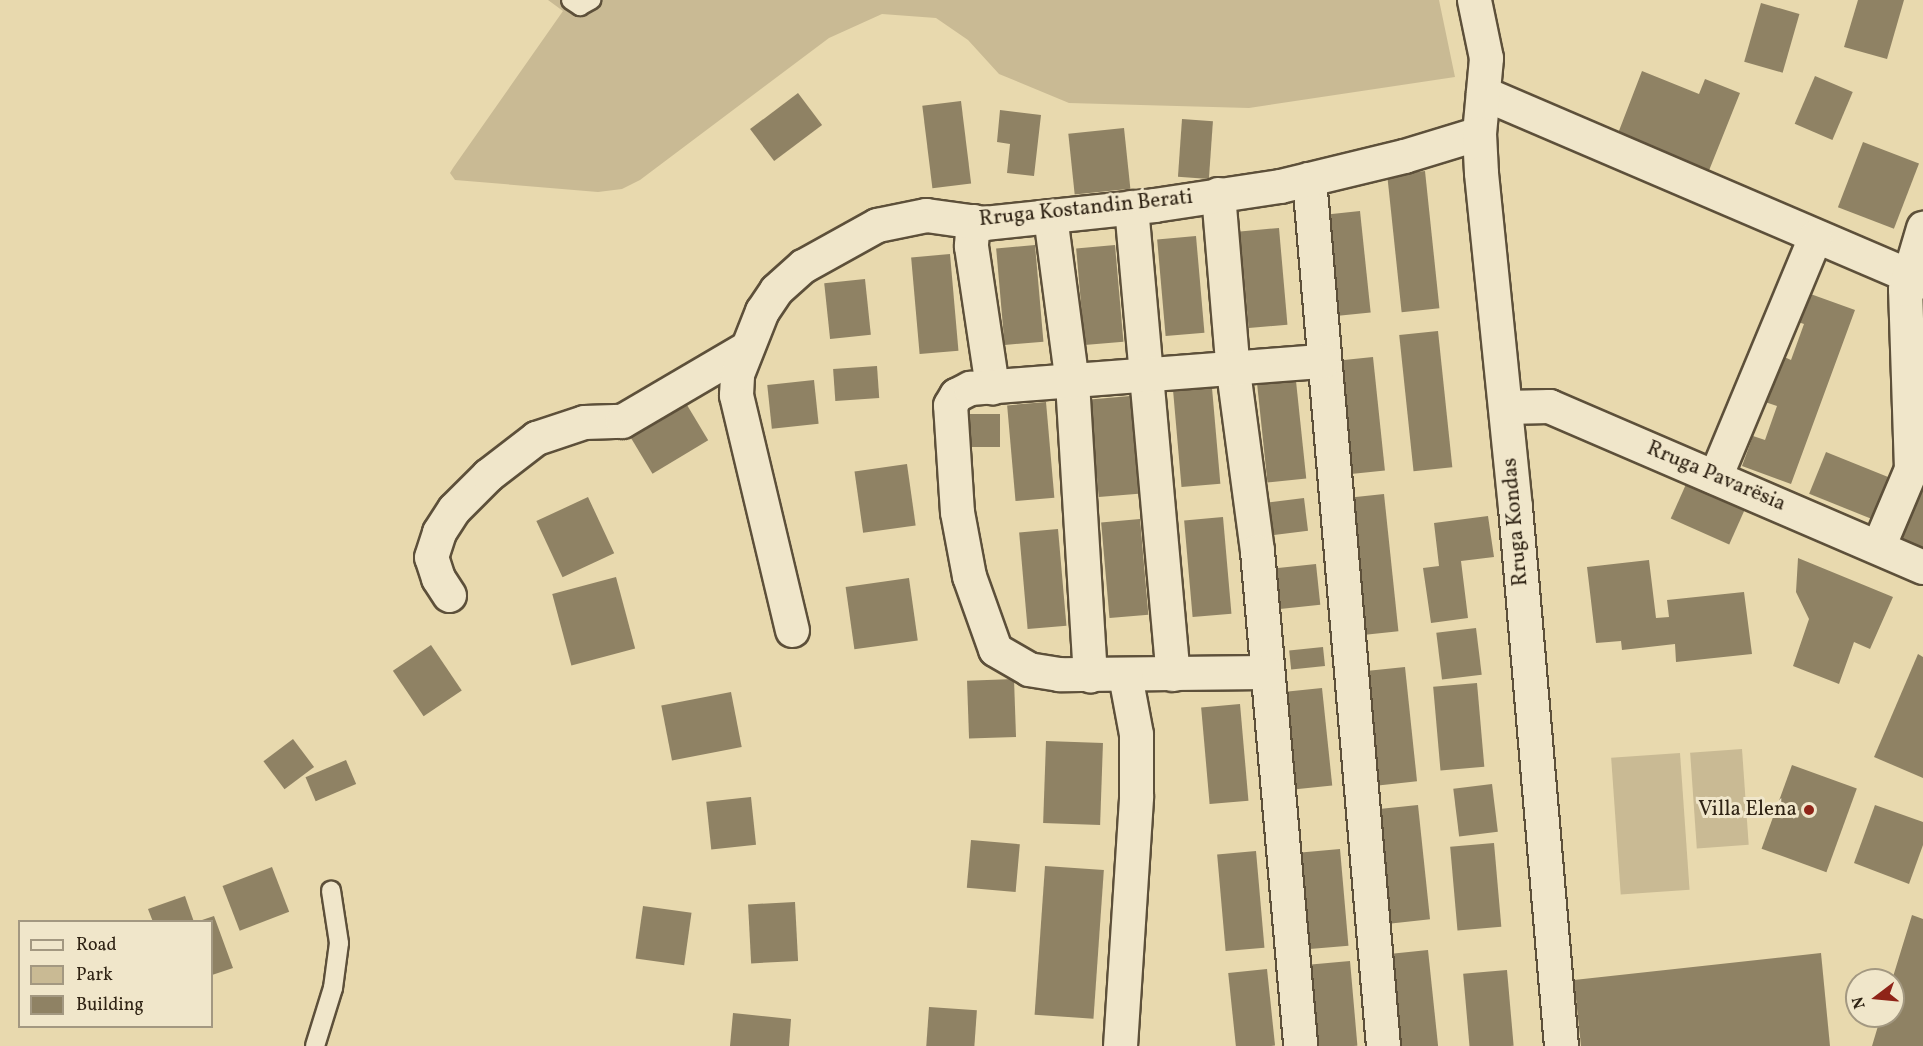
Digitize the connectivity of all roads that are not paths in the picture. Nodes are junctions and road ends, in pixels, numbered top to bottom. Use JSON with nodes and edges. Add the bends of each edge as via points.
{"nodes":[{"id":1,"x":571,"y":0,"type":"edge"},
{"id":2,"x":591,"y":0,"type":"edge"},
{"id":3,"x":1474,"y":0,"type":"edge"},
{"id":4,"x":1483,"y":93,"type":"junction"},
{"id":5,"x":1479,"y":133,"type":"junction"},
{"id":6,"x":1309,"y":179,"type":"junction"},
{"id":7,"x":1218,"y":194,"type":"junction"},
{"id":8,"x":1131,"y":207,"type":"junction"},
{"id":9,"x":1050,"y":216,"type":"junction"},
{"id":10,"x":973,"y":221,"type":"junction"},
{"id":11,"x":1923,"y":228,"type":"edge"},
{"id":12,"x":1815,"y":237,"type":"junction"},
{"id":13,"x":1916,"y":279,"type":"edge"},
{"id":14,"x":743,"y":350,"type":"junction"},
{"id":15,"x":1323,"y":361,"type":"junction"},
{"id":16,"x":1233,"y":371,"type":"junction"},
{"id":17,"x":1149,"y":376,"type":"junction"},
{"id":18,"x":1072,"y":382,"type":"junction"},
{"id":19,"x":992,"y":387,"type":"junction"},
{"id":20,"x":1505,"y":407,"type":"junction"},
{"id":21,"x":1715,"y":477,"type":"junction"},
{"id":22,"x":1878,"y":547,"type":"junction"},
{"id":23,"x":1923,"y":567,"type":"edge"},
{"id":24,"x":449,"y":595,"type":"dead end"},
{"id":25,"x":792,"y":630,"type":"dead end"},
{"id":26,"x":1265,"y":672,"type":"junction"},
{"id":27,"x":1173,"y":674,"type":"junction"},
{"id":28,"x":1090,"y":675,"type":"junction"},
{"id":29,"x":1125,"y":675,"type":"junction"},
{"id":30,"x":331,"y":891,"type":"dead end"},
{"id":31,"x":315,"y":1046,"type":"edge"},
{"id":32,"x":1120,"y":1046,"type":"edge"},
{"id":33,"x":1300,"y":1046,"type":"edge"},
{"id":34,"x":1383,"y":1046,"type":"edge"},
{"id":35,"x":1561,"y":1046,"type":"edge"}],
"edges":[{"from":1,"to":2,"type":"lane","via":[[580,6]]},
{"from":3,"to":4,"type":"street","name":"Rruga Kondas","via":[[1486,58]]},
{"from":4,"to":5,"type":"street","name":"Rruga Kondas"},
{"from":4,"to":12,"type":"street"},
{"from":5,"to":6,"type":"street","name":"Rruga Kostandin Berati"},
{"from":5,"to":20,"type":"street","name":"Rruga Kondas"},
{"from":6,"to":7,"type":"street","name":"Rruga Kostandin Berati"},
{"from":6,"to":15,"type":"street"},
{"from":7,"to":8,"type":"street","name":"Rruga Kostandin Berati"},
{"from":7,"to":16,"type":"street"},
{"from":8,"to":9,"type":"street","name":"Rruga Kostandin Berati"},
{"from":8,"to":17,"type":"street"},
{"from":9,"to":10,"type":"street","name":"Rruga Kostandin Berati"},
{"from":9,"to":18,"type":"street"},
{"from":10,"to":14,"type":"street","name":"Rruga Kostandin Berati","via":[[926,215],[877,225],[840,244],[802,266],[776,290]]},
{"from":10,"to":19,"type":"street","via":[[971,246]]},
{"from":11,"to":13,"type":"street"},
{"from":12,"to":13,"type":"street"},
{"from":12,"to":21,"type":"street"},
{"from":13,"to":22,"type":"street","via":[[1905,307],[1911,469]]},
{"from":14,"to":24,"type":"street","via":[[622,421],[584,422],[536,438],[488,475],[454,509],[439,532],[431,557]]},
{"from":14,"to":25,"type":"street","name":"Rruga Kostandin Berati","via":[[736,395]]},
{"from":15,"to":16,"type":"street"},
{"from":15,"to":34,"type":"street"},
{"from":16,"to":17,"type":"street"},
{"from":16,"to":26,"type":"street","via":[[1257,551]]},
{"from":17,"to":18,"type":"street"},
{"from":17,"to":27,"type":"street"},
{"from":18,"to":19,"type":"street"},
{"from":18,"to":28,"type":"street"},
{"from":19,"to":28,"type":"street","via":[[969,388],[956,395],[951,405],[957,512],[969,576],[985,629],[995,649],[1012,663],[1029,669]]},
{"from":20,"to":21,"type":"street","name":"Rruga Pavarësia","via":[[1549,406]]},
{"from":20,"to":35,"type":"street","name":"Rruga Kondas"},
{"from":21,"to":22,"type":"street","name":"Rruga Pavarësia"},
{"from":22,"to":23,"type":"street","name":"Rruga Pavarësia"},
{"from":26,"to":27,"type":"street"},
{"from":26,"to":33,"type":"street"},
{"from":27,"to":29,"type":"street"},
{"from":28,"to":29,"type":"street"},
{"from":29,"to":32,"type":"street","via":[[1136,734],[1136,786]]},
{"from":30,"to":31,"type":"lane","via":[[339,944],[333,988]]}]}
